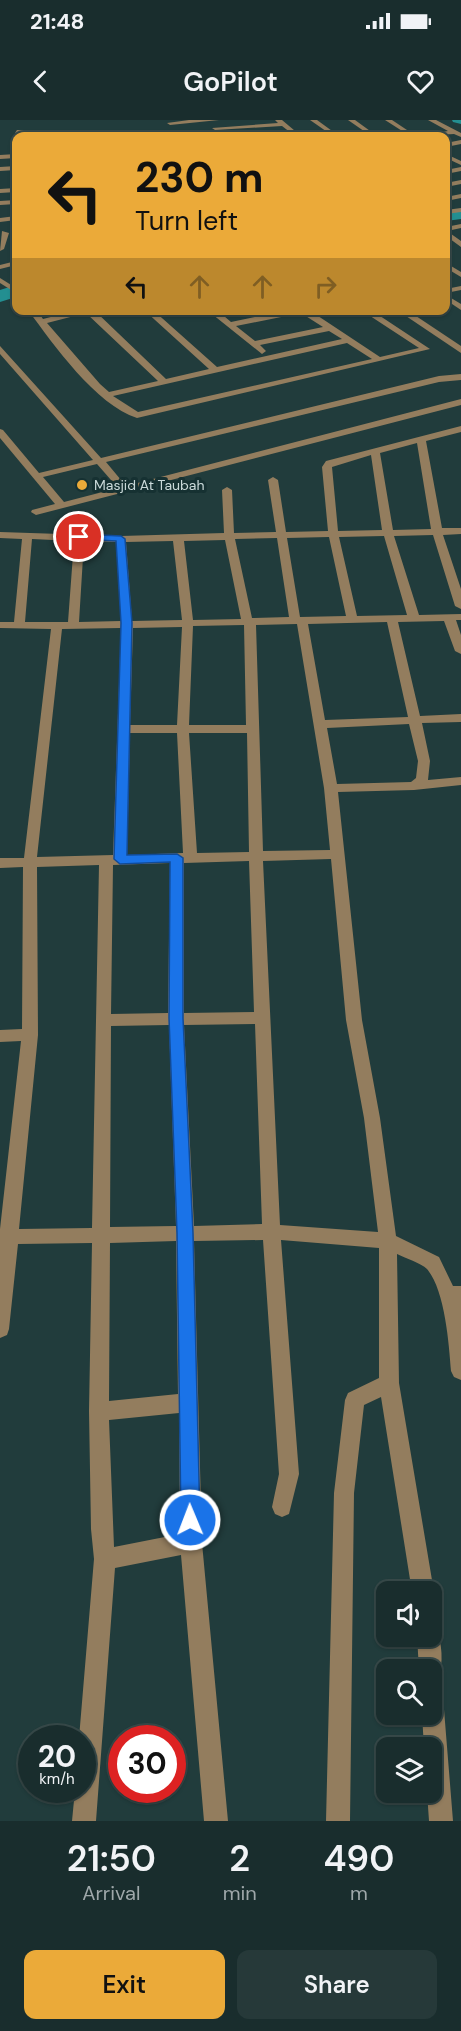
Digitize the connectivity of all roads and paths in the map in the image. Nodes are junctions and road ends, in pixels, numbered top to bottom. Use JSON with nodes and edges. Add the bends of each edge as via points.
{"nodes":[{"id":1,"x":216,"y":120,"type":"edge"},
{"id":2,"x":313,"y":120,"type":"edge"},
{"id":3,"x":351,"y":120,"type":"edge"},
{"id":4,"x":388,"y":120,"type":"edge"},
{"id":5,"x":431,"y":120,"type":"edge"},
{"id":6,"x":208,"y":121,"type":"edge"},
{"id":7,"x":167,"y":122,"type":"edge"},
{"id":8,"x":281,"y":122,"type":"edge"},
{"id":9,"x":104,"y":125,"type":"dead end"},
{"id":10,"x":215,"y":128,"type":"junction"},
{"id":11,"x":176,"y":130,"type":"dead end"},
{"id":12,"x":110,"y":132,"type":"edge"},
{"id":13,"x":220,"y":132,"type":"edge"},
{"id":14,"x":292,"y":132,"type":"edge"},
{"id":15,"x":330,"y":132,"type":"edge"},
{"id":16,"x":368,"y":132,"type":"edge"},
{"id":17,"x":407,"y":132,"type":"edge"},
{"id":18,"x":450,"y":132,"type":"edge"},
{"id":19,"x":453,"y":132,"type":"junction"},
{"id":20,"x":461,"y":135,"type":"edge"},
{"id":21,"x":8,"y":148,"type":"dead end"},
{"id":22,"x":12,"y":148,"type":"edge"},
{"id":23,"x":2,"y":233,"type":"edge"},
{"id":24,"x":0,"y":249,"type":"edge"},
{"id":25,"x":36,"y":315,"type":"edge"},
{"id":26,"x":72,"y":315,"type":"edge"},
{"id":27,"x":93,"y":315,"type":"edge"},
{"id":28,"x":154,"y":315,"type":"edge"},
{"id":29,"x":217,"y":315,"type":"edge"},
{"id":30,"x":279,"y":315,"type":"edge"},
{"id":31,"x":311,"y":315,"type":"edge"},
{"id":32,"x":373,"y":315,"type":"edge"},
{"id":33,"x":408,"y":315,"type":"edge"},
{"id":34,"x":42,"y":322,"type":"junction"},
{"id":35,"x":230,"y":325,"type":"junction"},
{"id":36,"x":331,"y":328,"type":"junction"},
{"id":37,"x":350,"y":340,"type":"junction"},
{"id":38,"x":254,"y":344,"type":"junction"},
{"id":39,"x":0,"y":349,"type":"edge"},
{"id":40,"x":461,"y":350,"type":"edge"},
{"id":41,"x":271,"y":358,"type":"junction"},
{"id":42,"x":379,"y":360,"type":"junction"},
{"id":43,"x":216,"y":370,"type":"junction"},
{"id":44,"x":461,"y":377,"type":"edge"},
{"id":45,"x":164,"y":382,"type":"junction"},
{"id":46,"x":107,"y":395,"type":"junction"},
{"id":47,"x":461,"y":402,"type":"edge"},
{"id":48,"x":461,"y":429,"type":"edge"},
{"id":49,"x":0,"y":432,"type":"edge"},
{"id":50,"x":421,"y":440,"type":"junction"},
{"id":51,"x":375,"y":451,"type":"junction"},
{"id":52,"x":101,"y":462,"type":"junction"},
{"id":53,"x":37,"y":476,"type":"junction"},
{"id":54,"x":273,"y":480,"type":"dead end"},
{"id":55,"x":124,"y":489,"type":"junction"},
{"id":56,"x":227,"y":490,"type":"dead end"},
{"id":57,"x":60,"y":504,"type":"junction"},
{"id":58,"x":36,"y":512,"type":"dead end"},
{"id":59,"x":461,"y":531,"type":"edge"},
{"id":60,"x":437,"y":532,"type":"junction"},
{"id":61,"x":333,"y":533,"type":"junction"},
{"id":62,"x":388,"y":533,"type":"junction"},
{"id":63,"x":281,"y":534,"type":"junction"},
{"id":64,"x":0,"y":535,"type":"edge"},
{"id":65,"x":27,"y":536,"type":"junction"},
{"id":66,"x":229,"y":536,"type":"junction"},
{"id":67,"x":79,"y":537,"type":"junction"},
{"id":68,"x":178,"y":537,"type":"junction"},
{"id":69,"x":121,"y":539,"type":"junction"},
{"id":70,"x":461,"y":606,"type":"edge"},
{"id":71,"x":391,"y":617,"type":"junction"},
{"id":72,"x":414,"y":618,"type":"junction"},
{"id":73,"x":455,"y":618,"type":"edge"},
{"id":74,"x":352,"y":620,"type":"junction"},
{"id":75,"x":248,"y":621,"type":"junction"},
{"id":76,"x":298,"y":621,"type":"junction"},
{"id":77,"x":188,"y":622,"type":"junction"},
{"id":78,"x":127,"y":623,"type":"junction"},
{"id":79,"x":0,"y":625,"type":"edge"},
{"id":80,"x":19,"y":625,"type":"junction"},
{"id":81,"x":57,"y":626,"type":"junction"},
{"id":82,"x":73,"y":626,"type":"junction"},
{"id":83,"x":461,"y":651,"type":"edge"},
{"id":84,"x":461,"y":718,"type":"edge"},
{"id":85,"x":415,"y":719,"type":"junction"},
{"id":86,"x":322,"y":724,"type":"junction"},
{"id":87,"x":125,"y":729,"type":"junction"},
{"id":88,"x":253,"y":729,"type":"junction"},
{"id":89,"x":183,"y":730,"type":"junction"},
{"id":90,"x":461,"y":781,"type":"edge"},
{"id":91,"x":414,"y":786,"type":"junction"},
{"id":92,"x":331,"y":788,"type":"junction"},
{"id":93,"x":336,"y":854,"type":"junction"},
{"id":94,"x":183,"y":858,"type":"junction"},
{"id":95,"x":256,"y":858,"type":"junction"},
{"id":96,"x":113,"y":859,"type":"junction"},
{"id":97,"x":30,"y":862,"type":"junction"},
{"id":98,"x":0,"y":863,"type":"edge"},
{"id":99,"x":176,"y":1018,"type":"junction"},
{"id":100,"x":262,"y":1018,"type":"junction"},
{"id":101,"x":103,"y":1020,"type":"junction"},
{"id":102,"x":30,"y":1035,"type":"junction"},
{"id":103,"x":0,"y":1036,"type":"edge"},
{"id":104,"x":271,"y":1232,"type":"junction"},
{"id":105,"x":185,"y":1233,"type":"junction"},
{"id":106,"x":102,"y":1234,"type":"junction"},
{"id":107,"x":6,"y":1237,"type":"edge"},
{"id":108,"x":387,"y":1241,"type":"junction"},
{"id":109,"x":454,"y":1294,"type":"edge"},
{"id":110,"x":0,"y":1329,"type":"edge"},
{"id":111,"x":461,"y":1371,"type":"edge"},
{"id":112,"x":389,"y":1383,"type":"junction"},
{"id":113,"x":188,"y":1403,"type":"junction"},
{"id":114,"x":99,"y":1411,"type":"junction"},
{"id":115,"x":282,"y":1507,"type":"dead end"},
{"id":116,"x":191,"y":1543,"type":"junction"},
{"id":117,"x":105,"y":1559,"type":"junction"},
{"id":118,"x":421,"y":1581,"type":"edge"},
{"id":119,"x":434,"y":1725,"type":"edge"},
{"id":120,"x":84,"y":1821,"type":"edge"},
{"id":121,"x":216,"y":1821,"type":"edge"},
{"id":122,"x":338,"y":1821,"type":"edge"},
{"id":123,"x":441,"y":1821,"type":"edge"}],
"edges":[{"from":1,"to":6,"type":"street"},
{"from":2,"to":15,"type":"street"},
{"from":3,"to":16,"type":"street"},
{"from":4,"to":17,"type":"street"},
{"from":5,"to":19,"type":"street"},
{"from":6,"to":7,"type":"street"},
{"from":6,"to":10,"type":"street"},
{"from":7,"to":11,"type":"street"},
{"from":8,"to":10,"type":"street"},
{"from":8,"to":14,"type":"street"},
{"from":9,"to":12,"type":"street"},
{"from":10,"to":13,"type":"street"},
{"from":18,"to":19,"type":"street"},
{"from":19,"to":20,"type":"street"},
{"from":21,"to":22,"type":"street"},
{"from":23,"to":24,"type":"street"},
{"from":25,"to":34,"type":"street"},
{"from":26,"to":34,"type":"street"},
{"from":27,"to":45,"type":"street"},
{"from":28,"to":43,"type":"street"},
{"from":29,"to":35,"type":"street"},
{"from":30,"to":35,"type":"street"},
{"from":31,"to":36,"type":"street"},
{"from":32,"to":42,"type":"street","via":[[426,349]]},
{"from":33,"to":40,"type":"street"},
{"from":34,"to":46,"type":"street"},
{"from":35,"to":38,"type":"street"},
{"from":36,"to":37,"type":"street"},
{"from":36,"to":38,"type":"street"},
{"from":37,"to":41,"type":"street"},
{"from":37,"to":42,"type":"street"},
{"from":38,"to":41,"type":"street"},
{"from":39,"to":52,"type":"street"},
{"from":41,"to":43,"type":"street"},
{"from":42,"to":46,"type":"street","via":[[145,415],[128,412]]},
{"from":43,"to":45,"type":"street"},
{"from":44,"to":52,"type":"street","via":[[439,379]]},
{"from":45,"to":46,"type":"street"},
{"from":47,"to":55,"type":"street"},
{"from":48,"to":50,"type":"street"},
{"from":49,"to":53,"type":"street"},
{"from":50,"to":51,"type":"street"},
{"from":50,"to":60,"type":"street"},
{"from":51,"to":61,"type":"street","via":[[329,463]]},
{"from":51,"to":62,"type":"street"},
{"from":52,"to":53,"type":"street"},
{"from":52,"to":55,"type":"street"},
{"from":53,"to":57,"type":"street"},
{"from":54,"to":63,"type":"street"},
{"from":55,"to":57,"type":"street"},
{"from":56,"to":66,"type":"street"},
{"from":57,"to":58,"type":"street"},
{"from":59,"to":60,"type":"street"},
{"from":60,"to":62,"type":"street"},
{"from":60,"to":70,"type":"street"},
{"from":61,"to":62,"type":"street"},
{"from":61,"to":63,"type":"street"},
{"from":61,"to":74,"type":"street"},
{"from":62,"to":72,"type":"street"},
{"from":63,"to":66,"type":"street"},
{"from":63,"to":76,"type":"street"},
{"from":64,"to":65,"type":"street"},
{"from":65,"to":67,"type":"street"},
{"from":65,"to":80,"type":"street"},
{"from":66,"to":68,"type":"street"},
{"from":66,"to":75,"type":"street"},
{"from":67,"to":69,"type":"street"},
{"from":67,"to":82,"type":"street"},
{"from":68,"to":69,"type":"street"},
{"from":68,"to":77,"type":"street"},
{"from":69,"to":78,"type":"street"},
{"from":71,"to":72,"type":"street"},
{"from":71,"to":74,"type":"street"},
{"from":71,"to":85,"type":"street"},
{"from":72,"to":73,"type":"street"},
{"from":73,"to":83,"type":"street"},
{"from":74,"to":76,"type":"street"},
{"from":75,"to":76,"type":"street"},
{"from":75,"to":77,"type":"street"},
{"from":75,"to":88,"type":"street"},
{"from":76,"to":86,"type":"street"},
{"from":77,"to":78,"type":"street"},
{"from":77,"to":89,"type":"street"},
{"from":78,"to":82,"type":"street"},
{"from":78,"to":87,"type":"street"},
{"from":79,"to":80,"type":"street"},
{"from":80,"to":81,"type":"street"},
{"from":81,"to":82,"type":"street"},
{"from":81,"to":97,"type":"street"},
{"from":84,"to":85,"type":"street"},
{"from":85,"to":86,"type":"street"},
{"from":85,"to":91,"type":"street","via":[[424,761],[422,779]]},
{"from":86,"to":92,"type":"street"},
{"from":87,"to":89,"type":"street"},
{"from":87,"to":96,"type":"street"},
{"from":88,"to":89,"type":"street"},
{"from":88,"to":95,"type":"street"},
{"from":89,"to":94,"type":"street"},
{"from":90,"to":91,"type":"street"},
{"from":91,"to":92,"type":"street"},
{"from":92,"to":93,"type":"street"},
{"from":93,"to":95,"type":"street"},
{"from":93,"to":108,"type":"street","via":[[354,1020],[372,1118]]},
{"from":94,"to":95,"type":"street"},
{"from":94,"to":96,"type":"street"},
{"from":94,"to":99,"type":"street"},
{"from":95,"to":100,"type":"street"},
{"from":96,"to":97,"type":"street"},
{"from":96,"to":101,"type":"street"},
{"from":97,"to":98,"type":"street"},
{"from":97,"to":102,"type":"street"},
{"from":99,"to":100,"type":"street"},
{"from":99,"to":101,"type":"street"},
{"from":99,"to":105,"type":"street"},
{"from":100,"to":104,"type":"street"},
{"from":101,"to":106,"type":"street"},
{"from":102,"to":103,"type":"street"},
{"from":102,"to":107,"type":"street"},
{"from":104,"to":105,"type":"street"},
{"from":104,"to":108,"type":"street"},
{"from":104,"to":115,"type":"street","via":[[289,1474]]},
{"from":105,"to":106,"type":"street"},
{"from":105,"to":113,"type":"street"},
{"from":106,"to":107,"type":"street"},
{"from":106,"to":114,"type":"street"},
{"from":107,"to":110,"type":"street"},
{"from":108,"to":109,"type":"street","via":[[434,1263]]},
{"from":108,"to":112,"type":"street"},
{"from":109,"to":111,"type":"street"},
{"from":112,"to":118,"type":"street"},
{"from":112,"to":122,"type":"street","via":[[355,1400],[345,1481]]},
{"from":113,"to":114,"type":"street"},
{"from":113,"to":116,"type":"street"},
{"from":114,"to":117,"type":"street"},
{"from":116,"to":117,"type":"street"},
{"from":116,"to":121,"type":"street"},
{"from":117,"to":120,"type":"street"},
{"from":119,"to":123,"type":"street"}]}
